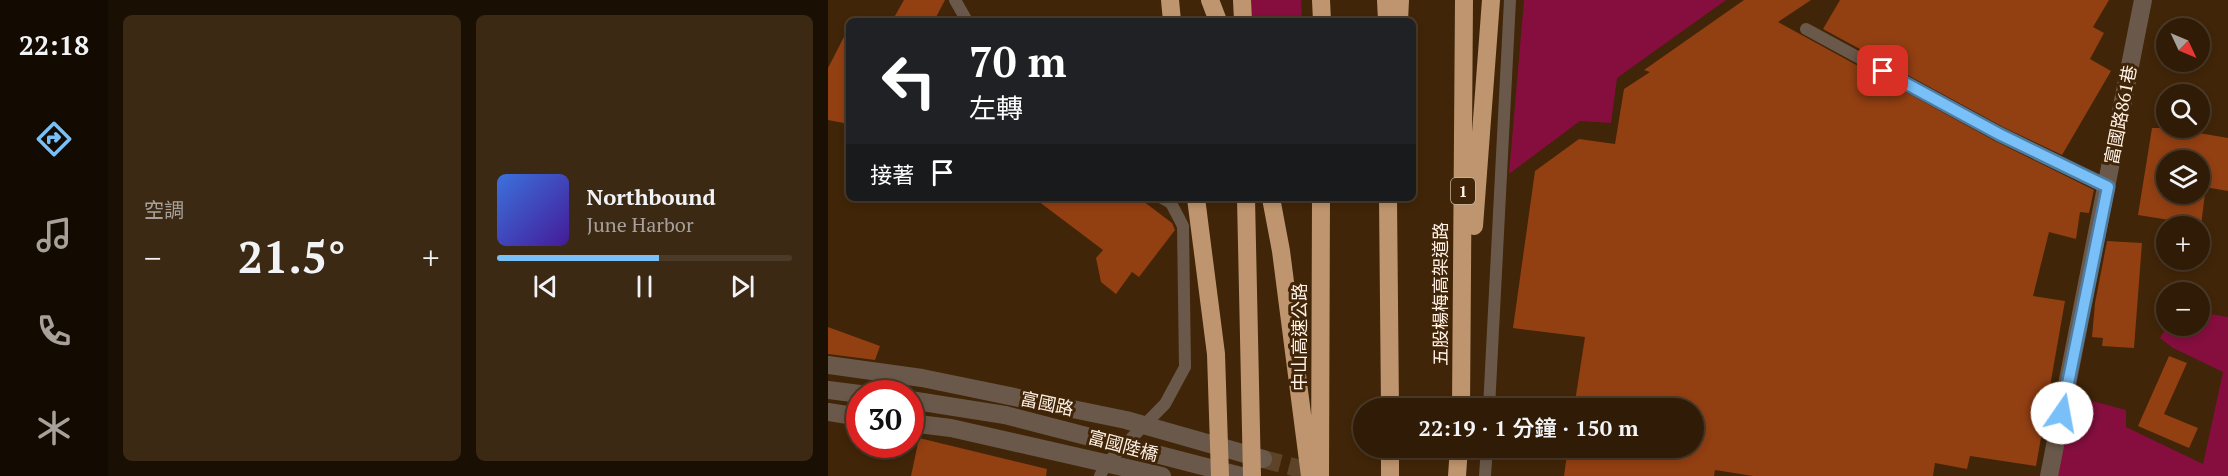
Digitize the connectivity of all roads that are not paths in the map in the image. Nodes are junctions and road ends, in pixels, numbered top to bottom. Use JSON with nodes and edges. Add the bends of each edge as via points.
{"nodes":[{"id":1,"x":956,"y":0,"type":"edge"},
{"id":2,"x":1170,"y":0,"type":"edge"},
{"id":3,"x":1210,"y":0,"type":"edge"},
{"id":4,"x":1242,"y":0,"type":"edge"},
{"id":5,"x":1322,"y":0,"type":"edge"},
{"id":6,"x":1386,"y":0,"type":"edge"},
{"id":7,"x":1400,"y":0,"type":"edge"},
{"id":8,"x":1464,"y":0,"type":"edge"},
{"id":9,"x":1491,"y":0,"type":"edge"},
{"id":10,"x":1510,"y":0,"type":"edge"},
{"id":11,"x":2143,"y":0,"type":"edge"},
{"id":12,"x":965,"y":18,"type":"edge"},
{"id":13,"x":1173,"y":18,"type":"edge"},
{"id":14,"x":1217,"y":18,"type":"edge"},
{"id":15,"x":1242,"y":18,"type":"edge"},
{"id":16,"x":1322,"y":18,"type":"edge"},
{"id":17,"x":1387,"y":18,"type":"edge"},
{"id":18,"x":1399,"y":18,"type":"edge"},
{"id":19,"x":1806,"y":29,"type":"dead end"},
{"id":20,"x":2108,"y":187,"type":"junction"},
{"id":21,"x":1167,"y":201,"type":"edge"},
{"id":22,"x":1196,"y":201,"type":"edge"},
{"id":23,"x":1246,"y":201,"type":"edge"},
{"id":24,"x":1272,"y":201,"type":"edge"},
{"id":25,"x":1321,"y":201,"type":"edge"},
{"id":26,"x":1388,"y":201,"type":"edge"},
{"id":27,"x":1395,"y":201,"type":"edge"},
{"id":28,"x":828,"y":365,"type":"edge"},
{"id":29,"x":1390,"y":374,"type":"junction"},
{"id":30,"x":1462,"y":383,"type":"junction"},
{"id":31,"x":828,"y":390,"type":"edge"},
{"id":32,"x":846,"y":392,"type":"edge"},
{"id":33,"x":1390,"y":398,"type":"edge"},
{"id":34,"x":1461,"y":398,"type":"edge"},
{"id":35,"x":1490,"y":398,"type":"edge"},
{"id":36,"x":924,"y":402,"type":"edge"},
{"id":37,"x":828,"y":412,"type":"edge"},
{"id":38,"x":846,"y":415,"type":"edge"},
{"id":39,"x":1005,"y":415,"type":"joint"},
{"id":40,"x":1146,"y":424,"type":"junction"},
{"id":41,"x":924,"y":425,"type":"edge"},
{"id":42,"x":1207,"y":442,"type":"junction"},
{"id":43,"x":1390,"y":458,"type":"edge"},
{"id":44,"x":1458,"y":458,"type":"edge"},
{"id":45,"x":1486,"y":458,"type":"edge"},
{"id":46,"x":1263,"y":459,"type":"tunnel mouth"},
{"id":47,"x":1103,"y":470,"type":"edge"},
{"id":48,"x":1162,"y":476,"type":"edge"},
{"id":49,"x":1204,"y":476,"type":"edge"},
{"id":50,"x":1220,"y":476,"type":"edge"},
{"id":51,"x":1241,"y":476,"type":"edge"},
{"id":52,"x":1252,"y":476,"type":"edge"},
{"id":53,"x":1310,"y":476,"type":"edge"},
{"id":54,"x":1320,"y":476,"type":"edge"},
{"id":55,"x":1390,"y":476,"type":"edge"},
{"id":56,"x":1457,"y":476,"type":"edge"},
{"id":57,"x":1485,"y":476,"type":"edge"},
{"id":58,"x":2049,"y":476,"type":"edge"}],
"edges":[{"from":1,"to":12,"type":"lane"},
{"from":2,"to":13,"type":"highway"},
{"from":3,"to":14,"type":"highway"},
{"from":4,"to":15,"type":"highway"},
{"from":5,"to":16,"type":"highway"},
{"from":6,"to":17,"type":"highway"},
{"from":7,"to":18,"type":"highway"},
{"from":8,"to":30,"type":"highway","name":"五股楊梅高架道路","number":"1"},
{"from":9,"to":30,"type":"highway"},
{"from":10,"to":35,"type":"lane"},
{"from":11,"to":20,"type":"street","name":"富國路861巷"},
{"from":19,"to":20,"type":"lane","via":[[1999,134]]},
{"from":20,"to":58,"type":"street","name":"富國路861巷"},
{"from":21,"to":40,"type":"lane","via":[[1183,226],[1185,367],[1165,404]]},
{"from":22,"to":50,"type":"highway","bridge":true,"via":[[1216,354]]},
{"from":23,"to":52,"type":"highway","bridge":true},
{"from":24,"to":53,"type":"highway"},
{"from":25,"to":54,"type":"highway","name":"中山高速公路"},
{"from":26,"to":29,"type":"highway"},
{"from":27,"to":29,"type":"highway"},
{"from":28,"to":40,"type":"street","name":"富國路","via":[[922,378]]},
{"from":29,"to":33,"type":"highway"},
{"from":30,"to":34,"type":"highway","name":"五股楊梅高架道路","number":"1"},
{"from":31,"to":32,"type":"street"},
{"from":36,"to":39,"type":"street","name":"富國路"},
{"from":37,"to":38,"type":"street"},
{"from":39,"to":51,"type":"street","name":"富國陸橋","bridge":true},
{"from":40,"to":42,"type":"street","name":"富國路"},
{"from":40,"to":47,"type":"lane"},
{"from":41,"to":47,"type":"street","via":[[951,428]]},
{"from":42,"to":46,"type":"street","name":"富國路"},
{"from":42,"to":49,"type":"street"},
{"from":43,"to":55,"type":"highway"},
{"from":44,"to":56,"type":"highway"},
{"from":45,"to":57,"type":"lane"},
{"from":47,"to":48,"type":"street"}]}
